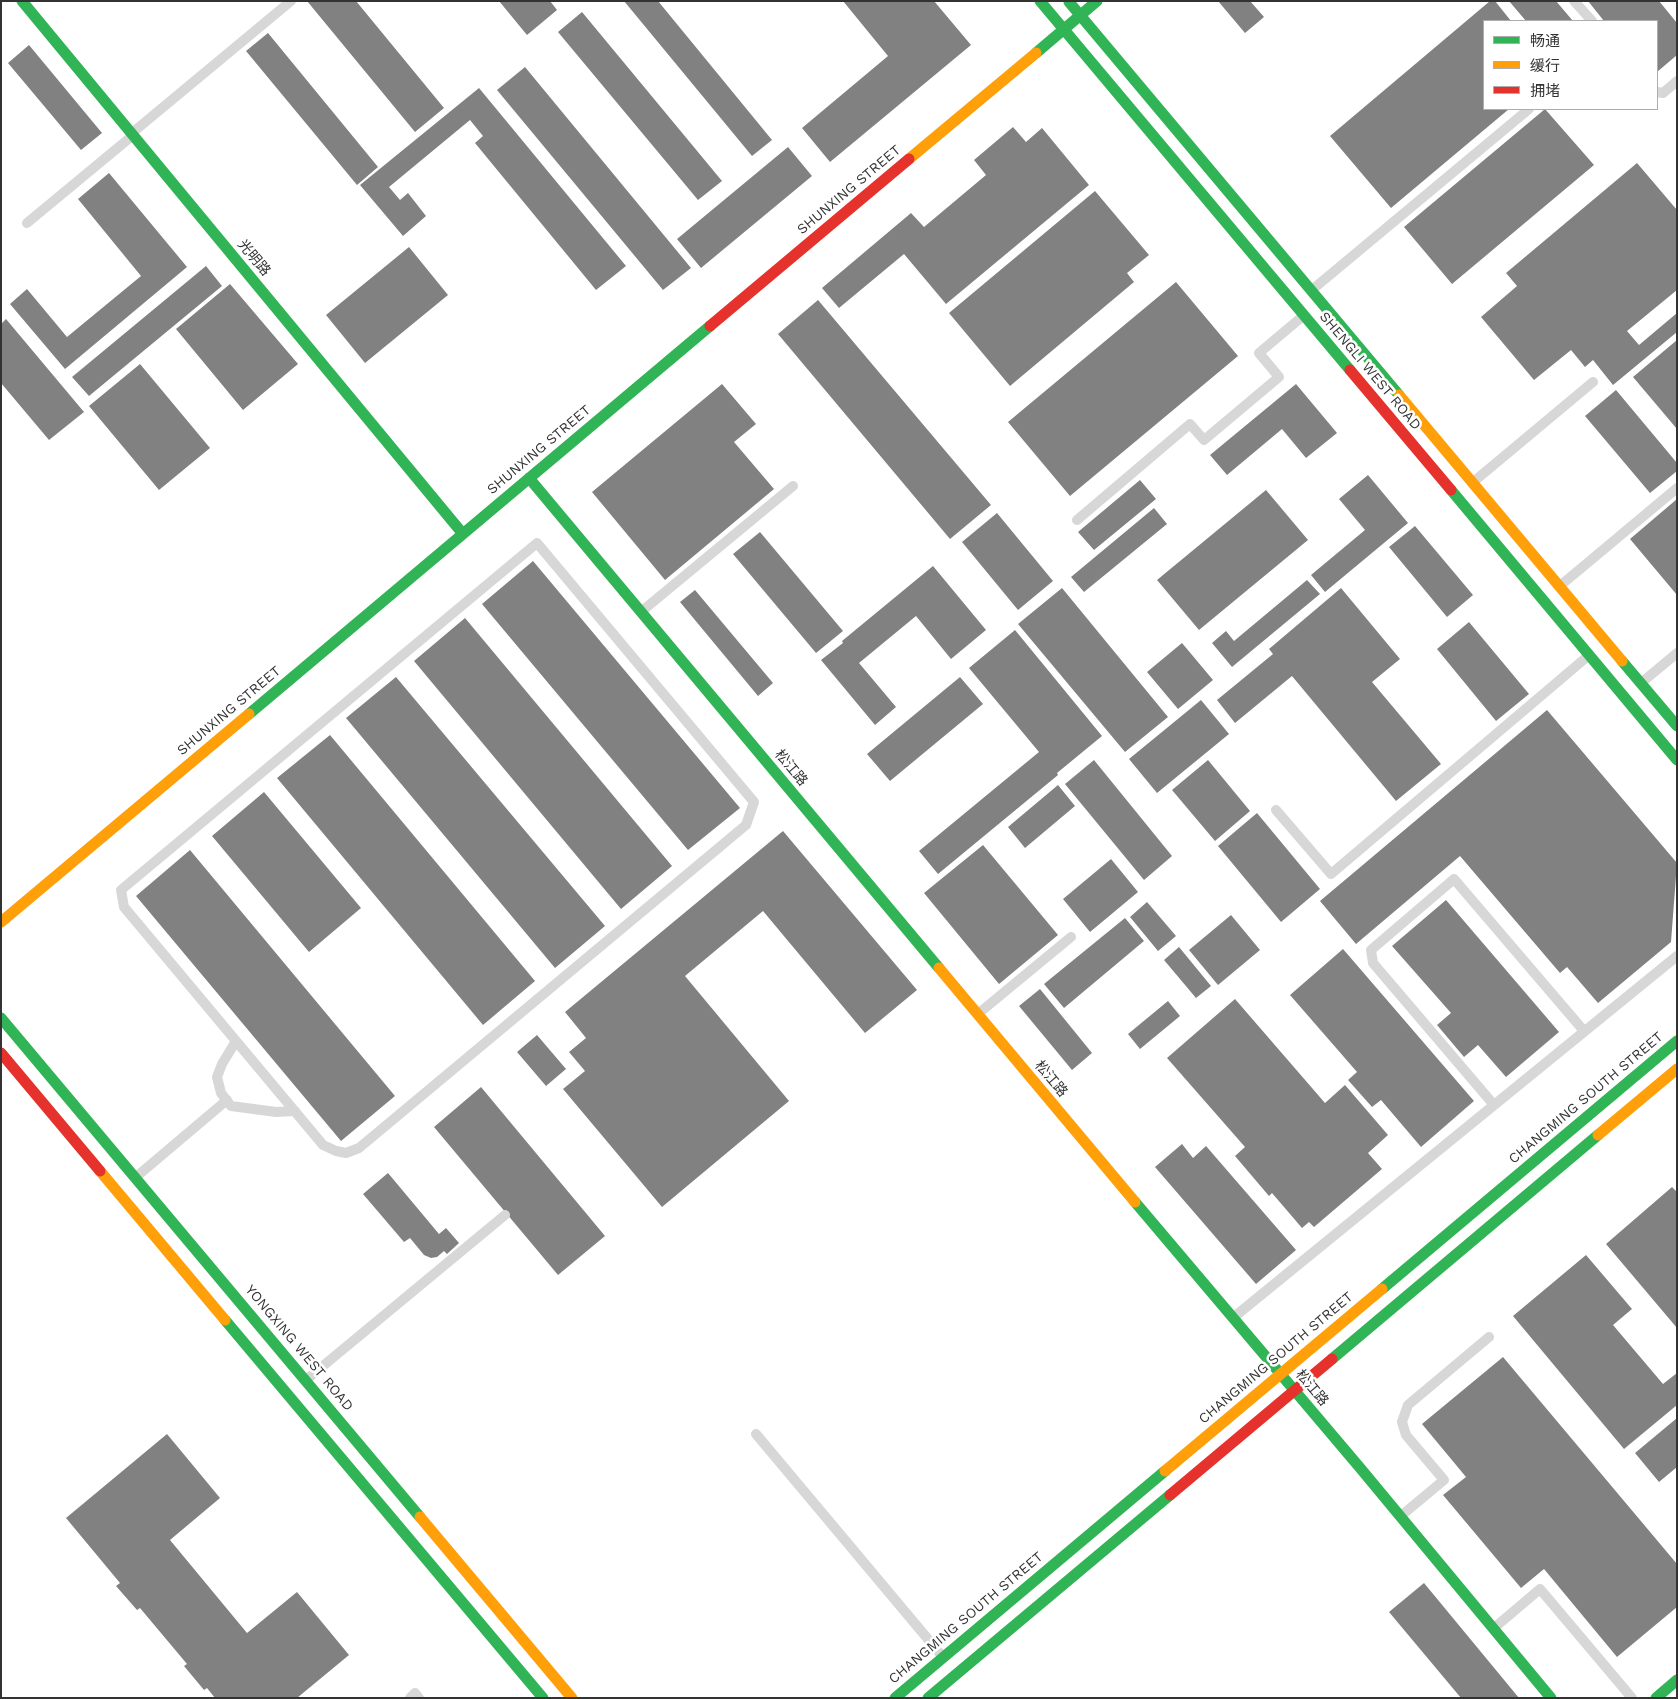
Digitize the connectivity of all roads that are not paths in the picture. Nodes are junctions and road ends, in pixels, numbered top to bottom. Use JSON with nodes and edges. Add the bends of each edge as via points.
{"nodes":[{"id":1,"x":22,"y":1,"type":"edge"},
{"id":2,"x":291,"y":1,"type":"edge"},
{"id":3,"x":1040,"y":1,"type":"edge"},
{"id":4,"x":1068,"y":1,"type":"edge"},
{"id":5,"x":1097,"y":1,"type":"edge"},
{"id":6,"x":1574,"y":1,"type":"edge"},
{"id":7,"x":1080,"y":15,"type":"junction"},
{"id":8,"x":1591,"y":20,"type":"edge"},
{"id":9,"x":1063,"y":29,"type":"junction"},
{"id":10,"x":1677,"y":81,"type":"edge"},
{"id":11,"x":1658,"y":92,"type":"edge"},
{"id":12,"x":1528,"y":110,"type":"edge"},
{"id":13,"x":132,"y":134,"type":"junction"},
{"id":14,"x":27,"y":223,"type":"dead end"},
{"id":15,"x":1311,"y":291,"type":"junction"},
{"id":16,"x":1304,"y":316,"type":"junction"},
{"id":17,"x":1593,"y":382,"type":"dead end"},
{"id":18,"x":530,"y":478,"type":"junction"},
{"id":19,"x":1472,"y":483,"type":"junction"},
{"id":20,"x":793,"y":486,"type":"dead end"},
{"id":21,"x":1677,"y":488,"type":"edge"},
{"id":22,"x":1077,"y":520,"type":"dead end"},
{"id":23,"x":463,"y":534,"type":"junction"},
{"id":24,"x":1559,"y":586,"type":"junction"},
{"id":25,"x":641,"y":612,"type":"junction"},
{"id":26,"x":1677,"y":653,"type":"edge"},
{"id":27,"x":1589,"y":655,"type":"junction"},
{"id":28,"x":1640,"y":683,"type":"junction"},
{"id":29,"x":1677,"y":726,"type":"edge"},
{"id":30,"x":1677,"y":760,"type":"edge"},
{"id":31,"x":1276,"y":810,"type":"dead end"},
{"id":32,"x":1,"y":922,"type":"edge"},
{"id":33,"x":1071,"y":937,"type":"dead end"},
{"id":34,"x":1677,"y":956,"type":"edge"},
{"id":35,"x":977,"y":1014,"type":"junction"},
{"id":36,"x":1,"y":1018,"type":"edge"},
{"id":37,"x":1584,"y":1031,"type":"junction"},
{"id":38,"x":236,"y":1041,"type":"junction"},
{"id":39,"x":1677,"y":1041,"type":"edge"},
{"id":40,"x":1,"y":1053,"type":"edge"},
{"id":41,"x":1677,"y":1069,"type":"edge"},
{"id":42,"x":227,"y":1100,"type":"junction"},
{"id":43,"x":1494,"y":1105,"type":"junction"},
{"id":44,"x":295,"y":1111,"type":"junction"},
{"id":45,"x":136,"y":1177,"type":"junction"},
{"id":46,"x":505,"y":1215,"type":"dead end"},
{"id":47,"x":1234,"y":1318,"type":"junction"},
{"id":48,"x":1489,"y":1337,"type":"dead end"},
{"id":49,"x":1281,"y":1374,"type":"junction"},
{"id":50,"x":306,"y":1380,"type":"junction"},
{"id":51,"x":1294,"y":1390,"type":"junction"},
{"id":52,"x":756,"y":1434,"type":"dead end"},
{"id":53,"x":1401,"y":1516,"type":"junction"},
{"id":54,"x":1493,"y":1628,"type":"junction"},
{"id":55,"x":943,"y":1657,"type":"junction"},
{"id":56,"x":1677,"y":1680,"type":"edge"},
{"id":57,"x":410,"y":1698,"type":"edge"},
{"id":58,"x":420,"y":1698,"type":"edge"},
{"id":59,"x":543,"y":1698,"type":"edge"},
{"id":60,"x":572,"y":1698,"type":"edge"},
{"id":61,"x":895,"y":1698,"type":"edge"},
{"id":62,"x":928,"y":1698,"type":"edge"},
{"id":63,"x":1551,"y":1698,"type":"edge"},
{"id":64,"x":1632,"y":1698,"type":"edge"},
{"id":65,"x":1656,"y":1698,"type":"edge"}],
"edges":[{"from":1,"to":13,"type":"main road","name":"光明路"},
{"from":2,"to":13,"type":"lane"},
{"from":3,"to":9,"type":"main road","name":"SHENGLI WEST ROAD"},
{"from":4,"to":7,"type":"main road","name":"SHENGLI WEST ROAD"},
{"from":5,"to":7,"type":"main road","name":"SHUNXING STREET"},
{"from":6,"to":8,"type":"lane"},
{"from":7,"to":9,"type":"main road","name":"SHUNXING STREET"},
{"from":7,"to":15,"type":"main road","name":"SHENGLI WEST ROAD"},
{"from":9,"to":16,"type":"main road","name":"SHENGLI WEST ROAD"},
{"from":9,"to":18,"type":"main road","name":"SHUNXING STREET"},
{"from":10,"to":11,"type":"lane","via":[[1663,93]]},
{"from":12,"to":15,"type":"lane"},
{"from":13,"to":14,"type":"lane"},
{"from":13,"to":23,"type":"main road","name":"光明路"},
{"from":15,"to":19,"type":"main road","name":"SHENGLI WEST ROAD"},
{"from":16,"to":22,"type":"lane","via":[[1259,353],[1279,377],[1204,440],[1190,424]]},
{"from":16,"to":27,"type":"main road","name":"SHENGLI WEST ROAD"},
{"from":17,"to":19,"type":"lane"},
{"from":18,"to":23,"type":"main road","name":"SHUNXING STREET"},
{"from":18,"to":25,"type":"main road","name":"松江路"},
{"from":19,"to":24,"type":"main road","name":"SHENGLI WEST ROAD"},
{"from":20,"to":25,"type":"lane"},
{"from":21,"to":24,"type":"lane"},
{"from":23,"to":32,"type":"main road","name":"SHUNXING STREET"},
{"from":24,"to":28,"type":"main road","name":"SHENGLI WEST ROAD"},
{"from":25,"to":35,"type":"main road","name":"松江路"},
{"from":26,"to":28,"type":"lane"},
{"from":27,"to":30,"type":"main road","name":"SHENGLI WEST ROAD"},
{"from":27,"to":31,"type":"lane","via":[[1331,874]]},
{"from":28,"to":29,"type":"main road","name":"SHENGLI WEST ROAD"},
{"from":33,"to":35,"type":"lane"},
{"from":34,"to":37,"type":"lane"},
{"from":35,"to":47,"type":"main road","name":"松江路"},
{"from":36,"to":45,"type":"main road","name":"YONGXING WEST ROAD"},
{"from":37,"to":43,"type":"lane"},
{"from":37,"to":43,"type":"lane","via":[[1454,879],[1371,950],[1373,963]]},
{"from":38,"to":42,"type":"lane","via":[[218,1077],[220,1093]]},
{"from":38,"to":44,"type":"lane"},
{"from":38,"to":44,"type":"lane","via":[[124,907],[121,890],[538,543],[754,802],[746,825],[359,1148],[346,1152],[323,1145]]},
{"from":39,"to":49,"type":"main road","name":"CHANGMING SOUTH STREET"},
{"from":40,"to":59,"type":"main road"},
{"from":41,"to":51,"type":"main road"},
{"from":42,"to":44,"type":"lane","via":[[231,1106],[255,1110]]},
{"from":42,"to":45,"type":"lane"},
{"from":43,"to":47,"type":"lane"},
{"from":45,"to":50,"type":"main road","name":"YONGXING WEST ROAD"},
{"from":46,"to":50,"type":"lane"},
{"from":47,"to":49,"type":"main road","name":"松江路"},
{"from":48,"to":53,"type":"lane","via":[[1408,1405],[1402,1422],[1406,1435],[1444,1480]]},
{"from":49,"to":51,"type":"main road","name":"松江路"},
{"from":49,"to":55,"type":"main road","name":"CHANGMING SOUTH STREET"},
{"from":50,"to":60,"type":"main road","name":"YONGXING WEST ROAD"},
{"from":51,"to":53,"type":"main road","name":"松江路"},
{"from":51,"to":62,"type":"main road"},
{"from":52,"to":55,"type":"lane"},
{"from":53,"to":54,"type":"main road","name":"松江路"},
{"from":54,"to":63,"type":"main road","name":"松江路"},
{"from":54,"to":64,"type":"lane","via":[[1540,1589]]},
{"from":55,"to":61,"type":"main road","name":"CHANGMING SOUTH STREET"},
{"from":56,"to":65,"type":"main road"},
{"from":57,"to":58,"type":"lane","via":[[415,1693]]}]}
